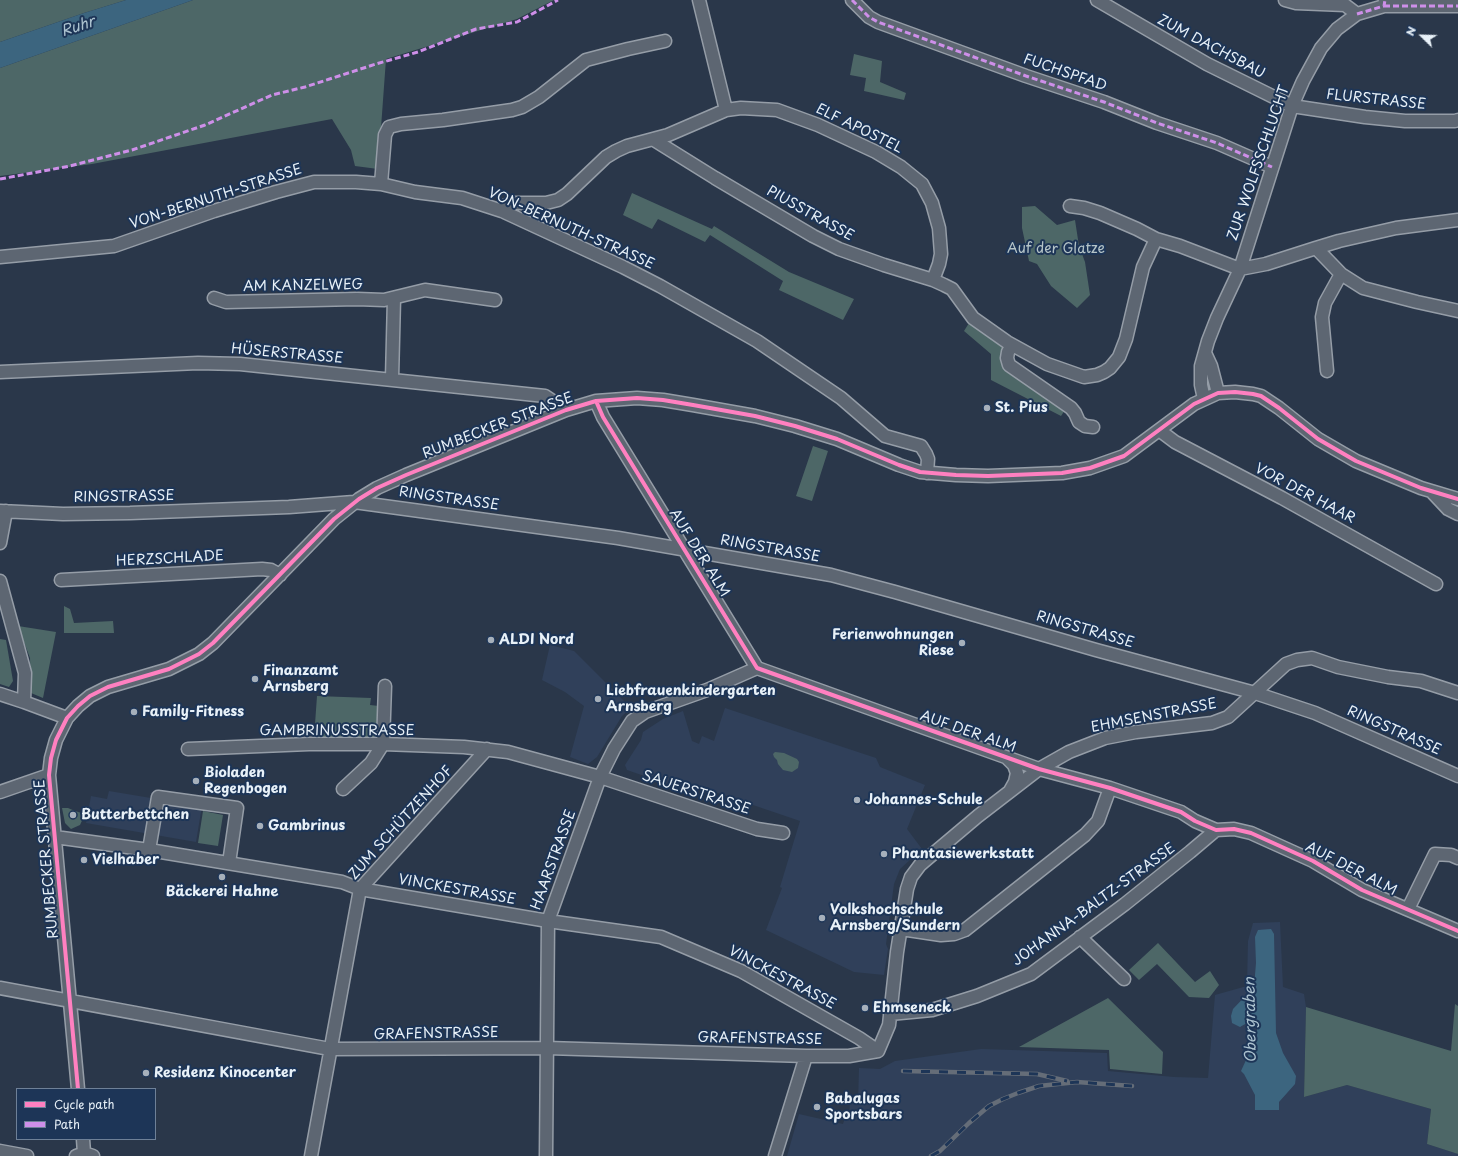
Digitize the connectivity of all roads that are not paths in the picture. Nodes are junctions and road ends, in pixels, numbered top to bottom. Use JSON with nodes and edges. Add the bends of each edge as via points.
{"nodes":[{"id":1,"x":699,"y":0,"type":"edge"},
{"id":2,"x":852,"y":0,"type":"edge"},
{"id":3,"x":1097,"y":0,"type":"edge"},
{"id":4,"x":1285,"y":0,"type":"edge"},
{"id":5,"x":1384,"y":3,"type":"edge"},
{"id":6,"x":1458,"y":6,"type":"edge"},
{"id":7,"x":1357,"y":14,"type":"junction"},
{"id":8,"x":665,"y":41,"type":"dead end"},
{"id":9,"x":1292,"y":106,"type":"junction"},
{"id":10,"x":726,"y":110,"type":"junction"},
{"id":11,"x":1458,"y":120,"type":"edge"},
{"id":12,"x":654,"y":140,"type":"junction"},
{"id":13,"x":1272,"y":167,"type":"junction"},
{"id":14,"x":381,"y":184,"type":"junction"},
{"id":15,"x":1070,"y":206,"type":"dead end"},
{"id":16,"x":502,"y":211,"type":"junction"},
{"id":17,"x":1458,"y":220,"type":"edge"},
{"id":18,"x":1156,"y":239,"type":"junction"},
{"id":19,"x":1316,"y":248,"type":"junction"},
{"id":20,"x":0,"y":256,"type":"edge"},
{"id":21,"x":1240,"y":269,"type":"junction"},
{"id":22,"x":1342,"y":274,"type":"junction"},
{"id":23,"x":933,"y":280,"type":"junction"},
{"id":24,"x":214,"y":298,"type":"dead end"},
{"id":25,"x":394,"y":298,"type":"junction"},
{"id":26,"x":495,"y":300,"type":"dead end"},
{"id":27,"x":1458,"y":311,"type":"edge"},
{"id":28,"x":1012,"y":345,"type":"junction"},
{"id":29,"x":1205,"y":352,"type":"junction"},
{"id":30,"x":1327,"y":371,"type":"dead end"},
{"id":31,"x":0,"y":372,"type":"edge"},
{"id":32,"x":392,"y":379,"type":"junction"},
{"id":33,"x":1218,"y":393,"type":"junction"},
{"id":34,"x":1204,"y":399,"type":"junction"},
{"id":35,"x":596,"y":401,"type":"junction"},
{"id":36,"x":566,"y":410,"type":"junction"},
{"id":37,"x":1093,"y":427,"type":"dead end"},
{"id":38,"x":1159,"y":430,"type":"junction"},
{"id":39,"x":927,"y":473,"type":"junction"},
{"id":40,"x":1432,"y":492,"type":"junction"},
{"id":41,"x":1458,"y":499,"type":"edge"},
{"id":42,"x":354,"y":502,"type":"junction"},
{"id":43,"x":3,"y":511,"type":"edge"},
{"id":44,"x":1458,"y":514,"type":"edge"},
{"id":45,"x":0,"y":543,"type":"edge"},
{"id":46,"x":685,"y":550,"type":"junction"},
{"id":47,"x":280,"y":575,"type":"junction"},
{"id":48,"x":0,"y":580,"type":"edge"},
{"id":49,"x":61,"y":580,"type":"dead end"},
{"id":50,"x":1436,"y":584,"type":"dead end"},
{"id":51,"x":757,"y":668,"type":"junction"},
{"id":52,"x":384,"y":686,"type":"dead end"},
{"id":53,"x":1255,"y":693,"type":"junction"},
{"id":54,"x":1458,"y":693,"type":"edge"},
{"id":55,"x":0,"y":694,"type":"edge"},
{"id":56,"x":24,"y":702,"type":"junction"},
{"id":57,"x":67,"y":718,"type":"junction"},
{"id":58,"x":383,"y":744,"type":"junction"},
{"id":59,"x":188,"y":749,"type":"dead end"},
{"id":60,"x":487,"y":749,"type":"junction"},
{"id":61,"x":1006,"y":757,"type":"junction"},
{"id":62,"x":1039,"y":769,"type":"junction"},
{"id":63,"x":49,"y":774,"type":"junction"},
{"id":64,"x":1458,"y":776,"type":"edge"},
{"id":65,"x":600,"y":777,"type":"junction"},
{"id":66,"x":1110,"y":788,"type":"junction"},
{"id":67,"x":343,"y":789,"type":"dead end"},
{"id":68,"x":0,"y":792,"type":"edge"},
{"id":69,"x":1010,"y":792,"type":"junction"},
{"id":70,"x":1216,"y":830,"type":"junction"},
{"id":71,"x":783,"y":833,"type":"dead end"},
{"id":72,"x":55,"y":837,"type":"junction"},
{"id":73,"x":149,"y":850,"type":"junction"},
{"id":74,"x":1458,"y":858,"type":"edge"},
{"id":75,"x":229,"y":863,"type":"junction"},
{"id":76,"x":360,"y":888,"type":"junction"},
{"id":77,"x":1408,"y":910,"type":"junction"},
{"id":78,"x":548,"y":921,"type":"junction"},
{"id":79,"x":901,"y":929,"type":"junction"},
{"id":80,"x":1458,"y":931,"type":"edge"},
{"id":81,"x":1080,"y":937,"type":"junction"},
{"id":82,"x":1124,"y":979,"type":"dead end"},
{"id":83,"x":0,"y":988,"type":"edge"},
{"id":84,"x":70,"y":1000,"type":"junction"},
{"id":85,"x":890,"y":1014,"type":"junction"},
{"id":86,"x":547,"y":1048,"type":"junction"},
{"id":87,"x":330,"y":1049,"type":"junction"},
{"id":88,"x":878,"y":1051,"type":"junction"},
{"id":89,"x":806,"y":1056,"type":"junction"},
{"id":90,"x":78,"y":1088,"type":"edge"},
{"id":91,"x":83,"y":1140,"type":"edge"},
{"id":92,"x":0,"y":1151,"type":"edge"},
{"id":93,"x":84,"y":1155,"type":"edge"},
{"id":94,"x":27,"y":1156,"type":"edge"},
{"id":95,"x":311,"y":1156,"type":"edge"},
{"id":96,"x":546,"y":1156,"type":"edge"},
{"id":97,"x":775,"y":1156,"type":"edge"}],
"edges":[{"from":1,"to":10,"type":"street"},
{"from":2,"to":13,"type":"street","name":"FUCHSPFAD","via":[[878,22],[1217,143]]},
{"from":3,"to":9,"type":"street","name":"ZUM DACHSBAU","via":[[1207,64]]},
{"from":4,"to":7,"type":"street","via":[[1296,3],[1345,5]]},
{"from":5,"to":6,"type":"street"},
{"from":5,"to":7,"type":"street"},
{"from":7,"to":9,"type":"street","name":"ZUR WOLFSSCHLUCHT","via":[[1337,29],[1321,48]]},
{"from":8,"to":14,"type":"street","via":[[586,60],[539,97],[522,107],[389,127],[385,135]]},
{"from":9,"to":11,"type":"street","name":"FLURSTRASSE","via":[[1404,121]]},
{"from":9,"to":13,"type":"street","name":"ZUR WOLFSSCHLUCHT"},
{"from":10,"to":12,"type":"street","name":"ELF APOSTEL"},
{"from":10,"to":23,"type":"street","name":"ELF APOSTEL","via":[[759,108],[790,114],[863,145],[908,172],[928,193],[939,228],[941,254]]},
{"from":12,"to":16,"type":"street","name":"ELF APOSTEL","via":[[627,146],[606,157],[558,200],[546,203],[514,203],[506,205]]},
{"from":12,"to":23,"type":"street","name":"PIUSSTRASSE","via":[[813,236],[839,249]]},
{"from":13,"to":21,"type":"street","name":"ZUR WOLFSSCHLUCHT"},
{"from":14,"to":16,"type":"street","name":"VON-BERNUTH-STRASSE","via":[[414,192],[462,198]]},
{"from":14,"to":20,"type":"street","name":"VON-BERNUTH-STRASSE","via":[[314,182],[214,211],[114,246]]},
{"from":15,"to":18,"type":"street","via":[[1100,213]]},
{"from":16,"to":39,"type":"street","name":"VON-BERNUTH-STRASSE","via":[[660,286],[757,340],[841,398],[885,436],[922,446],[928,459]]},
{"from":17,"to":19,"type":"street","via":[[1396,228]]},
{"from":18,"to":21,"type":"street"},
{"from":18,"to":28,"type":"street","name":"PIUSSTRASSE","via":[[1143,267],[1126,339],[1110,368],[1097,375],[1084,377],[1047,364]]},
{"from":19,"to":21,"type":"street","via":[[1266,264]]},
{"from":19,"to":22,"type":"street"},
{"from":21,"to":29,"type":"street","name":"ZUR WOLFSSCHLUCHT","via":[[1217,318]]},
{"from":22,"to":27,"type":"street","via":[[1363,288]]},
{"from":22,"to":30,"type":"street","via":[[1325,303],[1322,317]]},
{"from":23,"to":28,"type":"street","name":"PIUSSTRASSE","via":[[952,289],[970,315]]},
{"from":24,"to":25,"type":"street","name":"AM KANZELWEG","via":[[226,302]]},
{"from":25,"to":26,"type":"street","name":"AM KANZELWEG","via":[[425,290]]},
{"from":25,"to":32,"type":"street"},
{"from":28,"to":37,"type":"street","via":[[1007,358],[1009,365],[1071,408],[1079,422]]},
{"from":29,"to":33,"type":"street"},
{"from":29,"to":34,"type":"street","name":"ZUR WOLFSSCHLUCHT","via":[[1201,366]]},
{"from":31,"to":32,"type":"street","name":"HÜSERSTRASSE","via":[[205,363]]},
{"from":32,"to":36,"type":"street","name":"HÜSERSTRASSE","via":[[545,396]]},
{"from":33,"to":34,"type":"street","name":"RUMBECKER STRASSE"},
{"from":33,"to":40,"type":"street","name":"RUMBECKER STRASSE","via":[[1244,392],[1261,396],[1318,439],[1344,455]]},
{"from":34,"to":38,"type":"street","name":"RUMBECKER STRASSE"},
{"from":35,"to":36,"type":"street","name":"RUMBECKER STRASSE"},
{"from":35,"to":39,"type":"street","name":"RUMBECKER STRASSE","via":[[637,398],[663,400],[755,416],[813,431],[899,465]]},
{"from":35,"to":46,"type":"street","name":"AUF DER ALM","via":[[603,417]]},
{"from":36,"to":42,"type":"street","name":"RUMBECKER STRASSE","via":[[406,475]]},
{"from":38,"to":39,"type":"street","name":"RUMBECKER STRASSE","via":[[1124,456],[1076,471],[988,476]]},
{"from":38,"to":50,"type":"street","name":"VOR DER HAAR","via":[[1175,442]]},
{"from":40,"to":41,"type":"street","name":"RUMBECKER STRASSE"},
{"from":40,"to":44,"type":"street","via":[[1448,509]]},
{"from":42,"to":43,"type":"street","name":"RINGSTRASSE","via":[[130,513],[63,514]]},
{"from":42,"to":46,"type":"street","name":"RINGSTRASSE","via":[[597,535]]},
{"from":42,"to":47,"type":"street","name":"RUMBECKER STRASSE"},
{"from":43,"to":45,"type":"street"},
{"from":46,"to":51,"type":"street","name":"AUF DER ALM"},
{"from":46,"to":53,"type":"street","name":"RINGSTRASSE","via":[[831,575]]},
{"from":47,"to":49,"type":"street","name":"HERZSCHLADE","via":[[262,569]]},
{"from":47,"to":57,"type":"street","name":"RUMBECKER STRASSE","via":[[199,654],[170,669],[108,687],[90,696]]},
{"from":48,"to":56,"type":"street","via":[[25,673]]},
{"from":51,"to":61,"type":"street","name":"AUF DER ALM"},
{"from":51,"to":65,"type":"street","name":"HAARSTRASSE","via":[[707,690],[645,712],[632,721]]},
{"from":52,"to":58,"type":"street"},
{"from":53,"to":54,"type":"street","name":"EHMSENSTRASSE","via":[[1286,664],[1312,658],[1338,667],[1388,678],[1421,681]]},
{"from":53,"to":62,"type":"street","name":"EHMSENSTRASSE","via":[[1228,717],[1212,723],[1104,738],[1069,752]]},
{"from":53,"to":64,"type":"street","name":"RINGSTRASSE","via":[[1318,714]]},
{"from":55,"to":56,"type":"street"},
{"from":56,"to":57,"type":"street"},
{"from":57,"to":63,"type":"street","name":"RUMBECKER STRASSE","via":[[56,740]]},
{"from":58,"to":59,"type":"street","name":"GAMBRINUSSTRASSE"},
{"from":58,"to":60,"type":"street","name":"GAMBRINUSSTRASSE"},
{"from":58,"to":67,"type":"street","via":[[371,763]]},
{"from":60,"to":65,"type":"street","via":[[508,752]]},
{"from":60,"to":76,"type":"street","name":"ZUM SCHÜTZENHOF"},
{"from":61,"to":62,"type":"street","name":"AUF DER ALM"},
{"from":61,"to":69,"type":"street","name":"AUF DER ALM","via":[[1014,765],[1016,773]]},
{"from":62,"to":66,"type":"street","name":"AUF DER ALM"},
{"from":62,"to":69,"type":"street","name":"EHMSENSTRASSE"},
{"from":63,"to":68,"type":"street"},
{"from":63,"to":72,"type":"street","name":"RUMBECKER STRASSE"},
{"from":65,"to":71,"type":"street","name":"SAUERSTRASSE","via":[[757,829]]},
{"from":65,"to":78,"type":"street","name":"HAARSTRASSE"},
{"from":66,"to":70,"type":"street","name":"AUF DER ALM","via":[[1181,812]]},
{"from":66,"to":79,"type":"street","via":[[1098,821],[1085,835],[965,930],[941,935]]},
{"from":69,"to":79,"type":"street","name":"EHMSENSTRASSE","via":[[920,865],[910,877]]},
{"from":70,"to":77,"type":"street","name":"AUF DER ALM","via":[[1251,833],[1313,860],[1362,890]]},
{"from":70,"to":81,"type":"street","name":"JOHANNA-BALTZ-STRASSE"},
{"from":72,"to":73,"type":"street","name":"VINCKESTRASSE"},
{"from":72,"to":84,"type":"street","name":"RUMBECKER STRASSE"},
{"from":73,"to":75,"type":"street","name":"VINCKESTRASSE"},
{"from":73,"to":75,"type":"street","via":[[158,797],[237,808]]},
{"from":74,"to":77,"type":"street","via":[[1435,854]]},
{"from":75,"to":76,"type":"street","name":"VINCKESTRASSE","via":[[342,882]]},
{"from":76,"to":78,"type":"street","name":"VINCKESTRASSE"},
{"from":76,"to":87,"type":"street","name":"ZUM SCHÜTZENHOF"},
{"from":77,"to":80,"type":"street","name":"AUF DER ALM"},
{"from":78,"to":86,"type":"street","name":"HAARSTRASSE"},
{"from":78,"to":88,"type":"street","name":"VINCKESTRASSE","via":[[661,937],[741,971]]},
{"from":79,"to":85,"type":"street","name":"EHMSENSTRASSE"},
{"from":81,"to":82,"type":"street"},
{"from":81,"to":85,"type":"street","name":"JOHANNA-BALTZ-STRASSE","via":[[1031,974],[1016,981],[932,1010]]},
{"from":83,"to":84,"type":"street","name":"GRAFENSTRASSE"},
{"from":84,"to":87,"type":"street","name":"GRAFENSTRASSE"},
{"from":84,"to":90,"type":"street","name":"RUMBECKER STRASSE"},
{"from":85,"to":88,"type":"street","name":"EHMSENSTRASSE","via":[[889,1025]]},
{"from":86,"to":87,"type":"street","name":"GRAFENSTRASSE"},
{"from":86,"to":89,"type":"street","name":"GRAFENSTRASSE"},
{"from":86,"to":96,"type":"street","name":"HAARSTRASSE"},
{"from":87,"to":95,"type":"street","name":"ZUM SCHÜTZENHOF"},
{"from":88,"to":89,"type":"street","name":"GRAFENSTRASSE","via":[[849,1056]]},
{"from":89,"to":97,"type":"street"},
{"from":91,"to":93,"type":"street"},
{"from":92,"to":94,"type":"street"}]}
